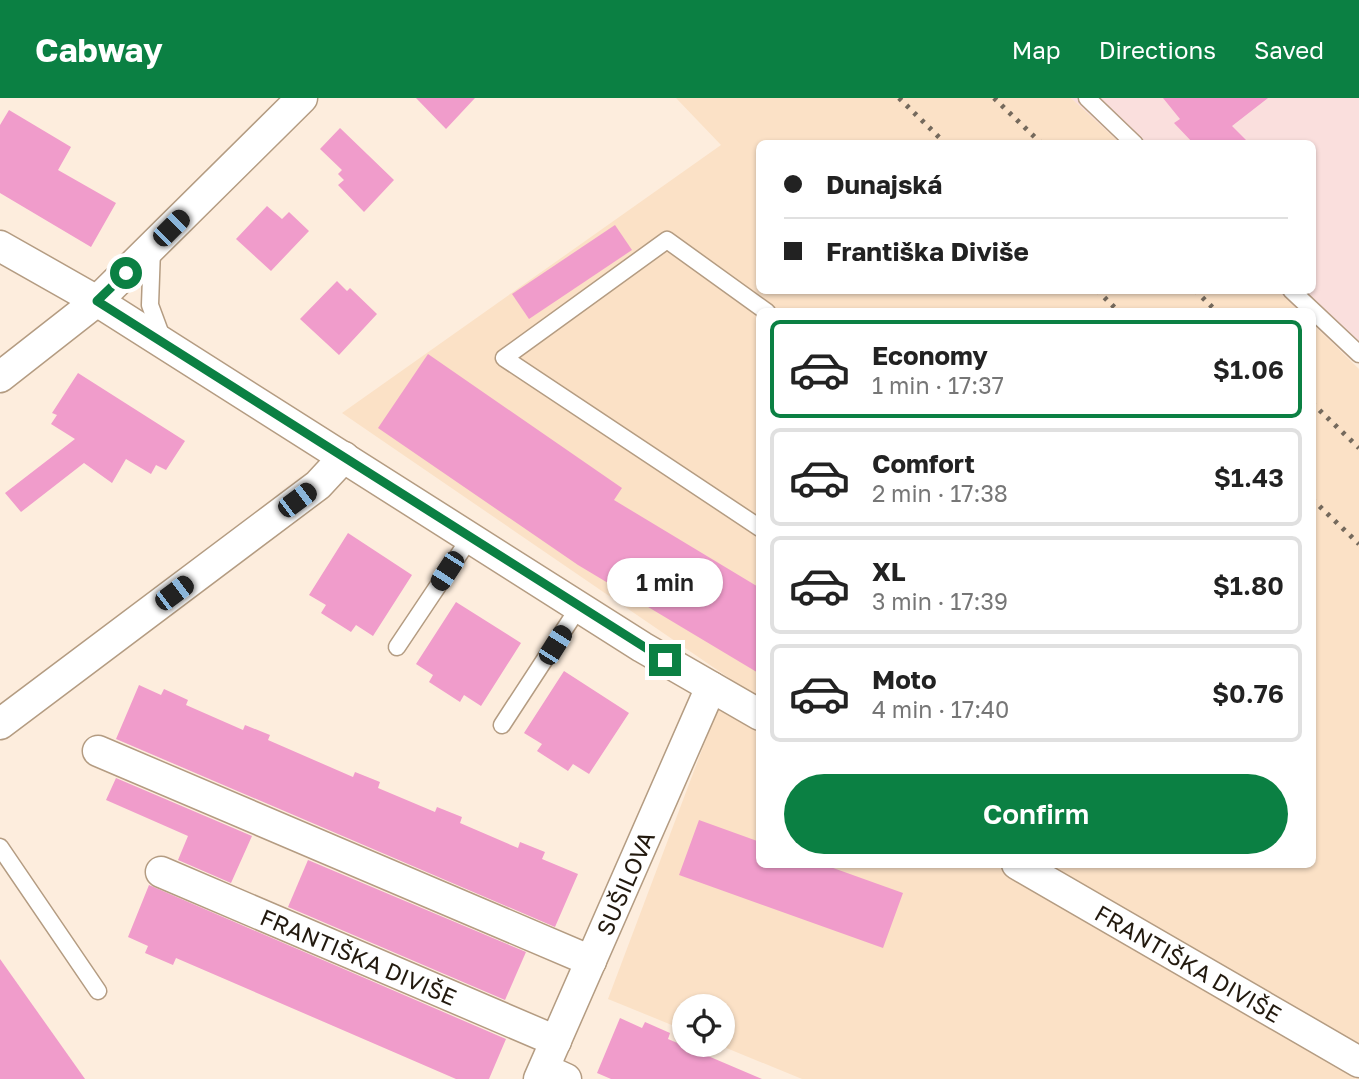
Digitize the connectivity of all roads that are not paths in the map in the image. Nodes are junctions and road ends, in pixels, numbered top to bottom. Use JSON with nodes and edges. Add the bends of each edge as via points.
{"nodes":[{"id":1,"x":302,"y":98,"type":"edge"},
{"id":2,"x":1087,"y":98,"type":"edge"},
{"id":3,"x":1131,"y":140,"type":"edge"},
{"id":4,"x":0,"y":246,"type":"edge"},
{"id":5,"x":152,"y":246,"type":"junction"},
{"id":6,"x":1295,"y":294,"type":"edge"},
{"id":7,"x":97,"y":301,"type":"junction"},
{"id":8,"x":761,"y":308,"type":"edge"},
{"id":9,"x":1310,"y":308,"type":"edge"},
{"id":10,"x":1316,"y":314,"type":"edge"},
{"id":11,"x":164,"y":343,"type":"junction"},
{"id":12,"x":1359,"y":354,"type":"edge"},
{"id":13,"x":0,"y":377,"type":"edge"},
{"id":14,"x":344,"y":457,"type":"junction"},
{"id":15,"x":756,"y":525,"type":"edge"},
{"id":16,"x":470,"y":538,"type":"junction"},
{"id":17,"x":579,"y":607,"type":"junction"},
{"id":18,"x":397,"y":647,"type":"dead end"},
{"id":19,"x":711,"y":687,"type":"junction"},
{"id":20,"x":756,"y":713,"type":"edge"},
{"id":21,"x":0,"y":724,"type":"edge"},
{"id":22,"x":502,"y":725,"type":"dead end"},
{"id":23,"x":98,"y":751,"type":"dead end"},
{"id":24,"x":0,"y":847,"type":"edge"},
{"id":25,"x":1024,"y":868,"type":"edge"},
{"id":26,"x":161,"y":872,"type":"dead end"},
{"id":27,"x":591,"y":961,"type":"junction"},
{"id":28,"x":98,"y":991,"type":"dead end"},
{"id":29,"x":556,"y":1041,"type":"junction"},
{"id":30,"x":1359,"y":1062,"type":"edge"},
{"id":31,"x":550,"y":1076,"type":"edge"}],
"edges":[{"from":1,"to":5,"type":"street"},
{"from":2,"to":3,"type":"lane"},
{"from":4,"to":7,"type":"street"},
{"from":5,"to":7,"type":"street"},
{"from":5,"to":11,"type":"lane","via":[[150,305]]},
{"from":6,"to":9,"type":"lane"},
{"from":7,"to":11,"type":"street"},
{"from":7,"to":13,"type":"street"},
{"from":8,"to":15,"type":"lane","via":[[667,240],[504,358]]},
{"from":10,"to":12,"type":"lane"},
{"from":11,"to":14,"type":"street"},
{"from":14,"to":16,"type":"street"},
{"from":14,"to":21,"type":"street","via":[[318,485]]},
{"from":16,"to":17,"type":"street"},
{"from":16,"to":18,"type":"lane"},
{"from":17,"to":19,"type":"street"},
{"from":17,"to":22,"type":"lane"},
{"from":19,"to":20,"type":"street"},
{"from":19,"to":27,"type":"street","name":"SUŠILOVA"},
{"from":23,"to":27,"type":"street"},
{"from":24,"to":28,"type":"lane"},
{"from":25,"to":30,"type":"street","name":"FRANTIŠKA DIVIŠE"},
{"from":26,"to":29,"type":"street","name":"FRANTIŠKA DIVIŠE"},
{"from":27,"to":29,"type":"street","name":"SUŠILOVA"},
{"from":29,"to":31,"type":"street","name":"SUŠILOVA"}]}
